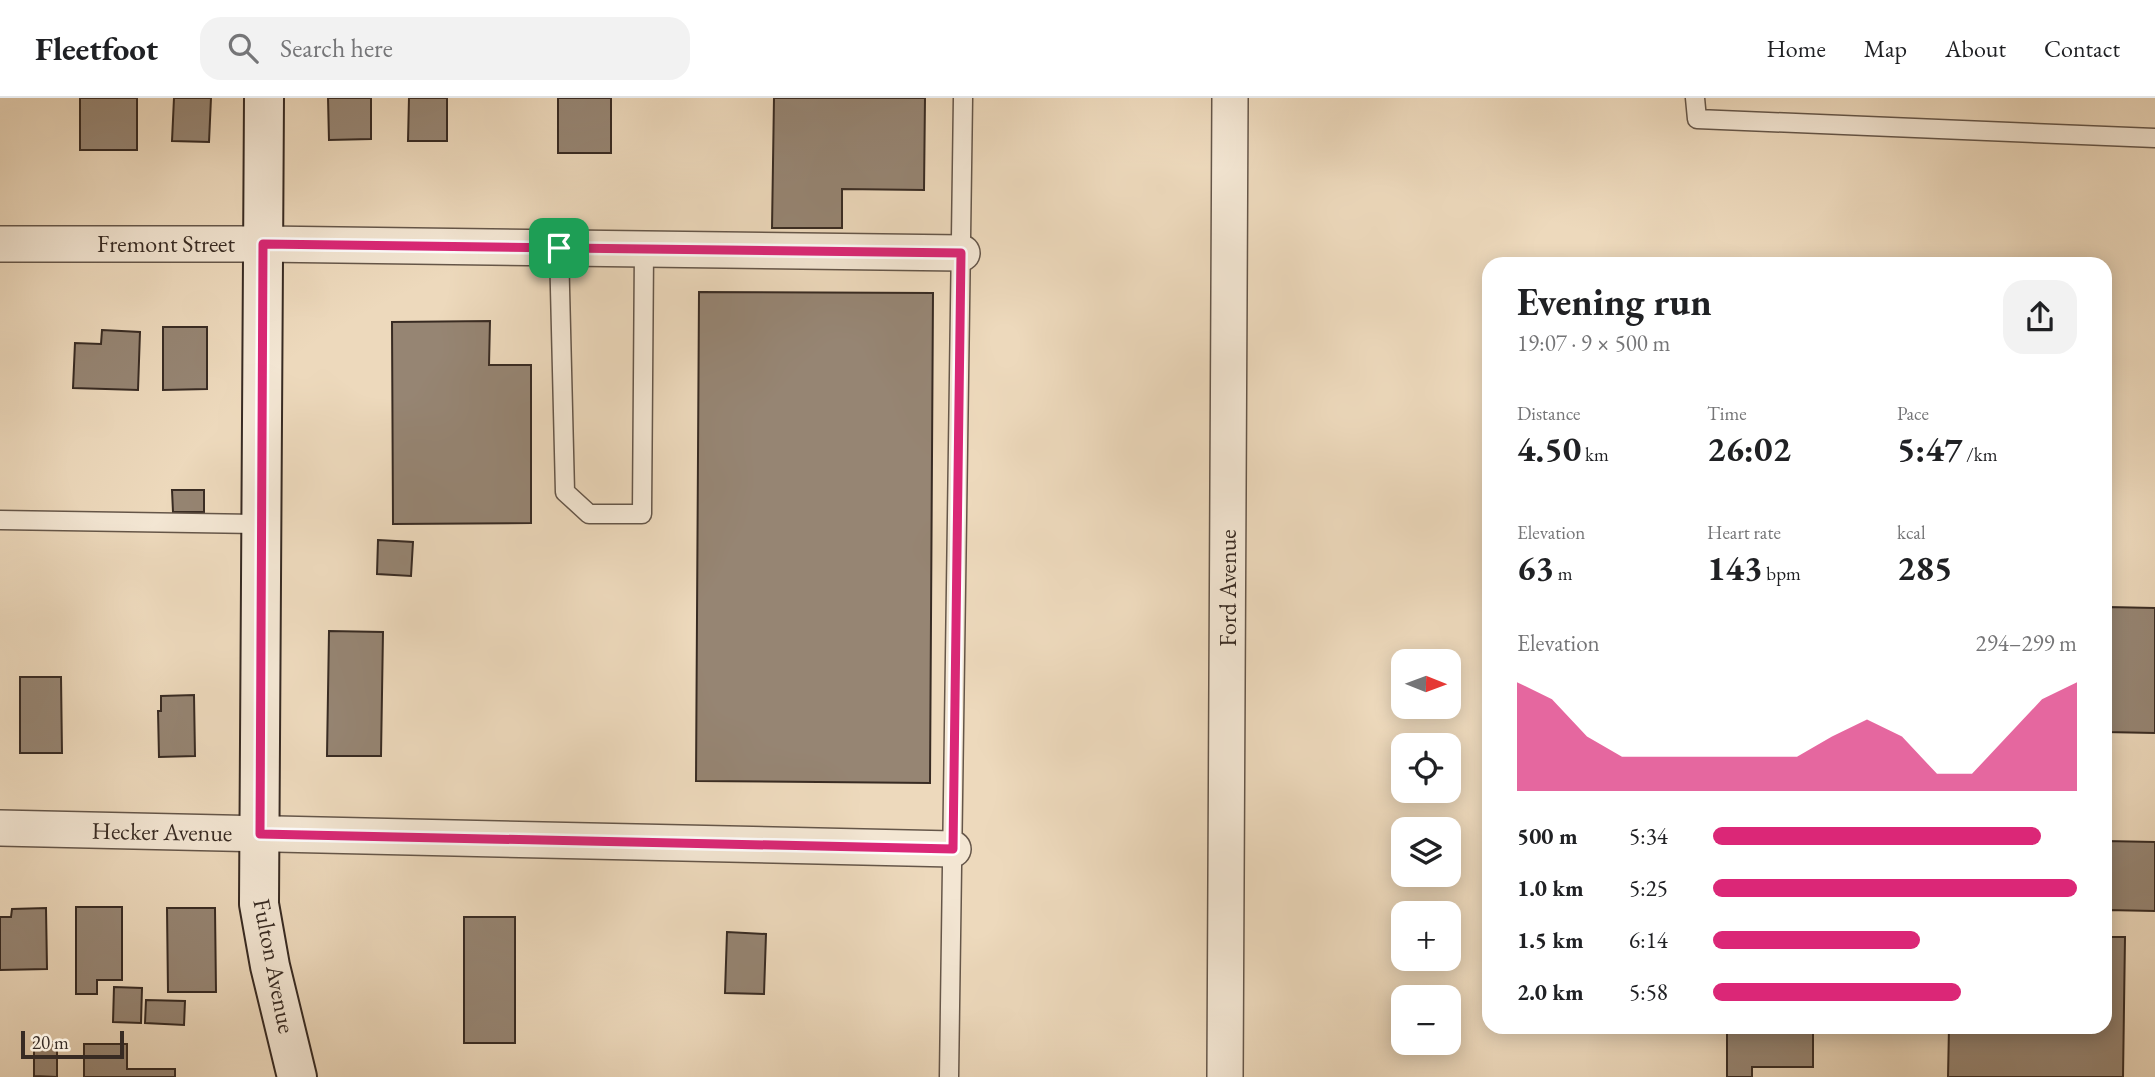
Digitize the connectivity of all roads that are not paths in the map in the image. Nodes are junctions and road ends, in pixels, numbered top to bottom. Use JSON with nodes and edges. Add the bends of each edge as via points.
{"nodes":[{"id":1,"x":264,"y":98,"type":"edge"},
{"id":2,"x":962,"y":98,"type":"edge"},
{"id":3,"x":1230,"y":98,"type":"edge"},
{"id":4,"x":1695,"y":98,"type":"edge"},
{"id":5,"x":2155,"y":138,"type":"edge"},
{"id":6,"x":0,"y":244,"type":"edge"},
{"id":7,"x":263,"y":244,"type":"junction"},
{"id":8,"x":559,"y":248,"type":"junction"},
{"id":9,"x":644,"y":250,"type":"junction"},
{"id":10,"x":961,"y":253,"type":"junction"},
{"id":11,"x":0,"y":520,"type":"edge"},
{"id":12,"x":262,"y":524,"type":"junction"},
{"id":13,"x":0,"y":828,"type":"edge"},
{"id":14,"x":260,"y":834,"type":"junction"},
{"id":15,"x":953,"y":849,"type":"junction"},
{"id":16,"x":297,"y":1077,"type":"edge"},
{"id":17,"x":949,"y":1077,"type":"edge"},
{"id":18,"x":1225,"y":1077,"type":"edge"}],
"edges":[{"from":1,"to":7,"type":"street","name":"Fulton Avenue"},
{"from":2,"to":10,"type":"lane"},
{"from":3,"to":18,"type":"street","name":"Ford Avenue"},
{"from":4,"to":5,"type":"lane","via":[[1697,119]]},
{"from":6,"to":7,"type":"street","name":"Fremont Street"},
{"from":7,"to":8,"type":"street","name":"Fremont Street"},
{"from":7,"to":12,"type":"street","name":"Fulton Avenue"},
{"from":8,"to":9,"type":"street","name":"Fremont Street"},
{"from":8,"to":9,"type":"lane","via":[[565,492],[589,514],[642,514]]},
{"from":9,"to":10,"type":"street","name":"Fremont Street"},
{"from":10,"to":15,"type":"lane"},
{"from":11,"to":12,"type":"lane"},
{"from":12,"to":14,"type":"street","name":"Fulton Avenue"},
{"from":13,"to":14,"type":"street","name":"Hecker Avenue"},
{"from":14,"to":15,"type":"street","name":"Hecker Avenue"},
{"from":14,"to":16,"type":"street","name":"Fulton Avenue","via":[[259,904]]},
{"from":15,"to":17,"type":"lane"}]}
